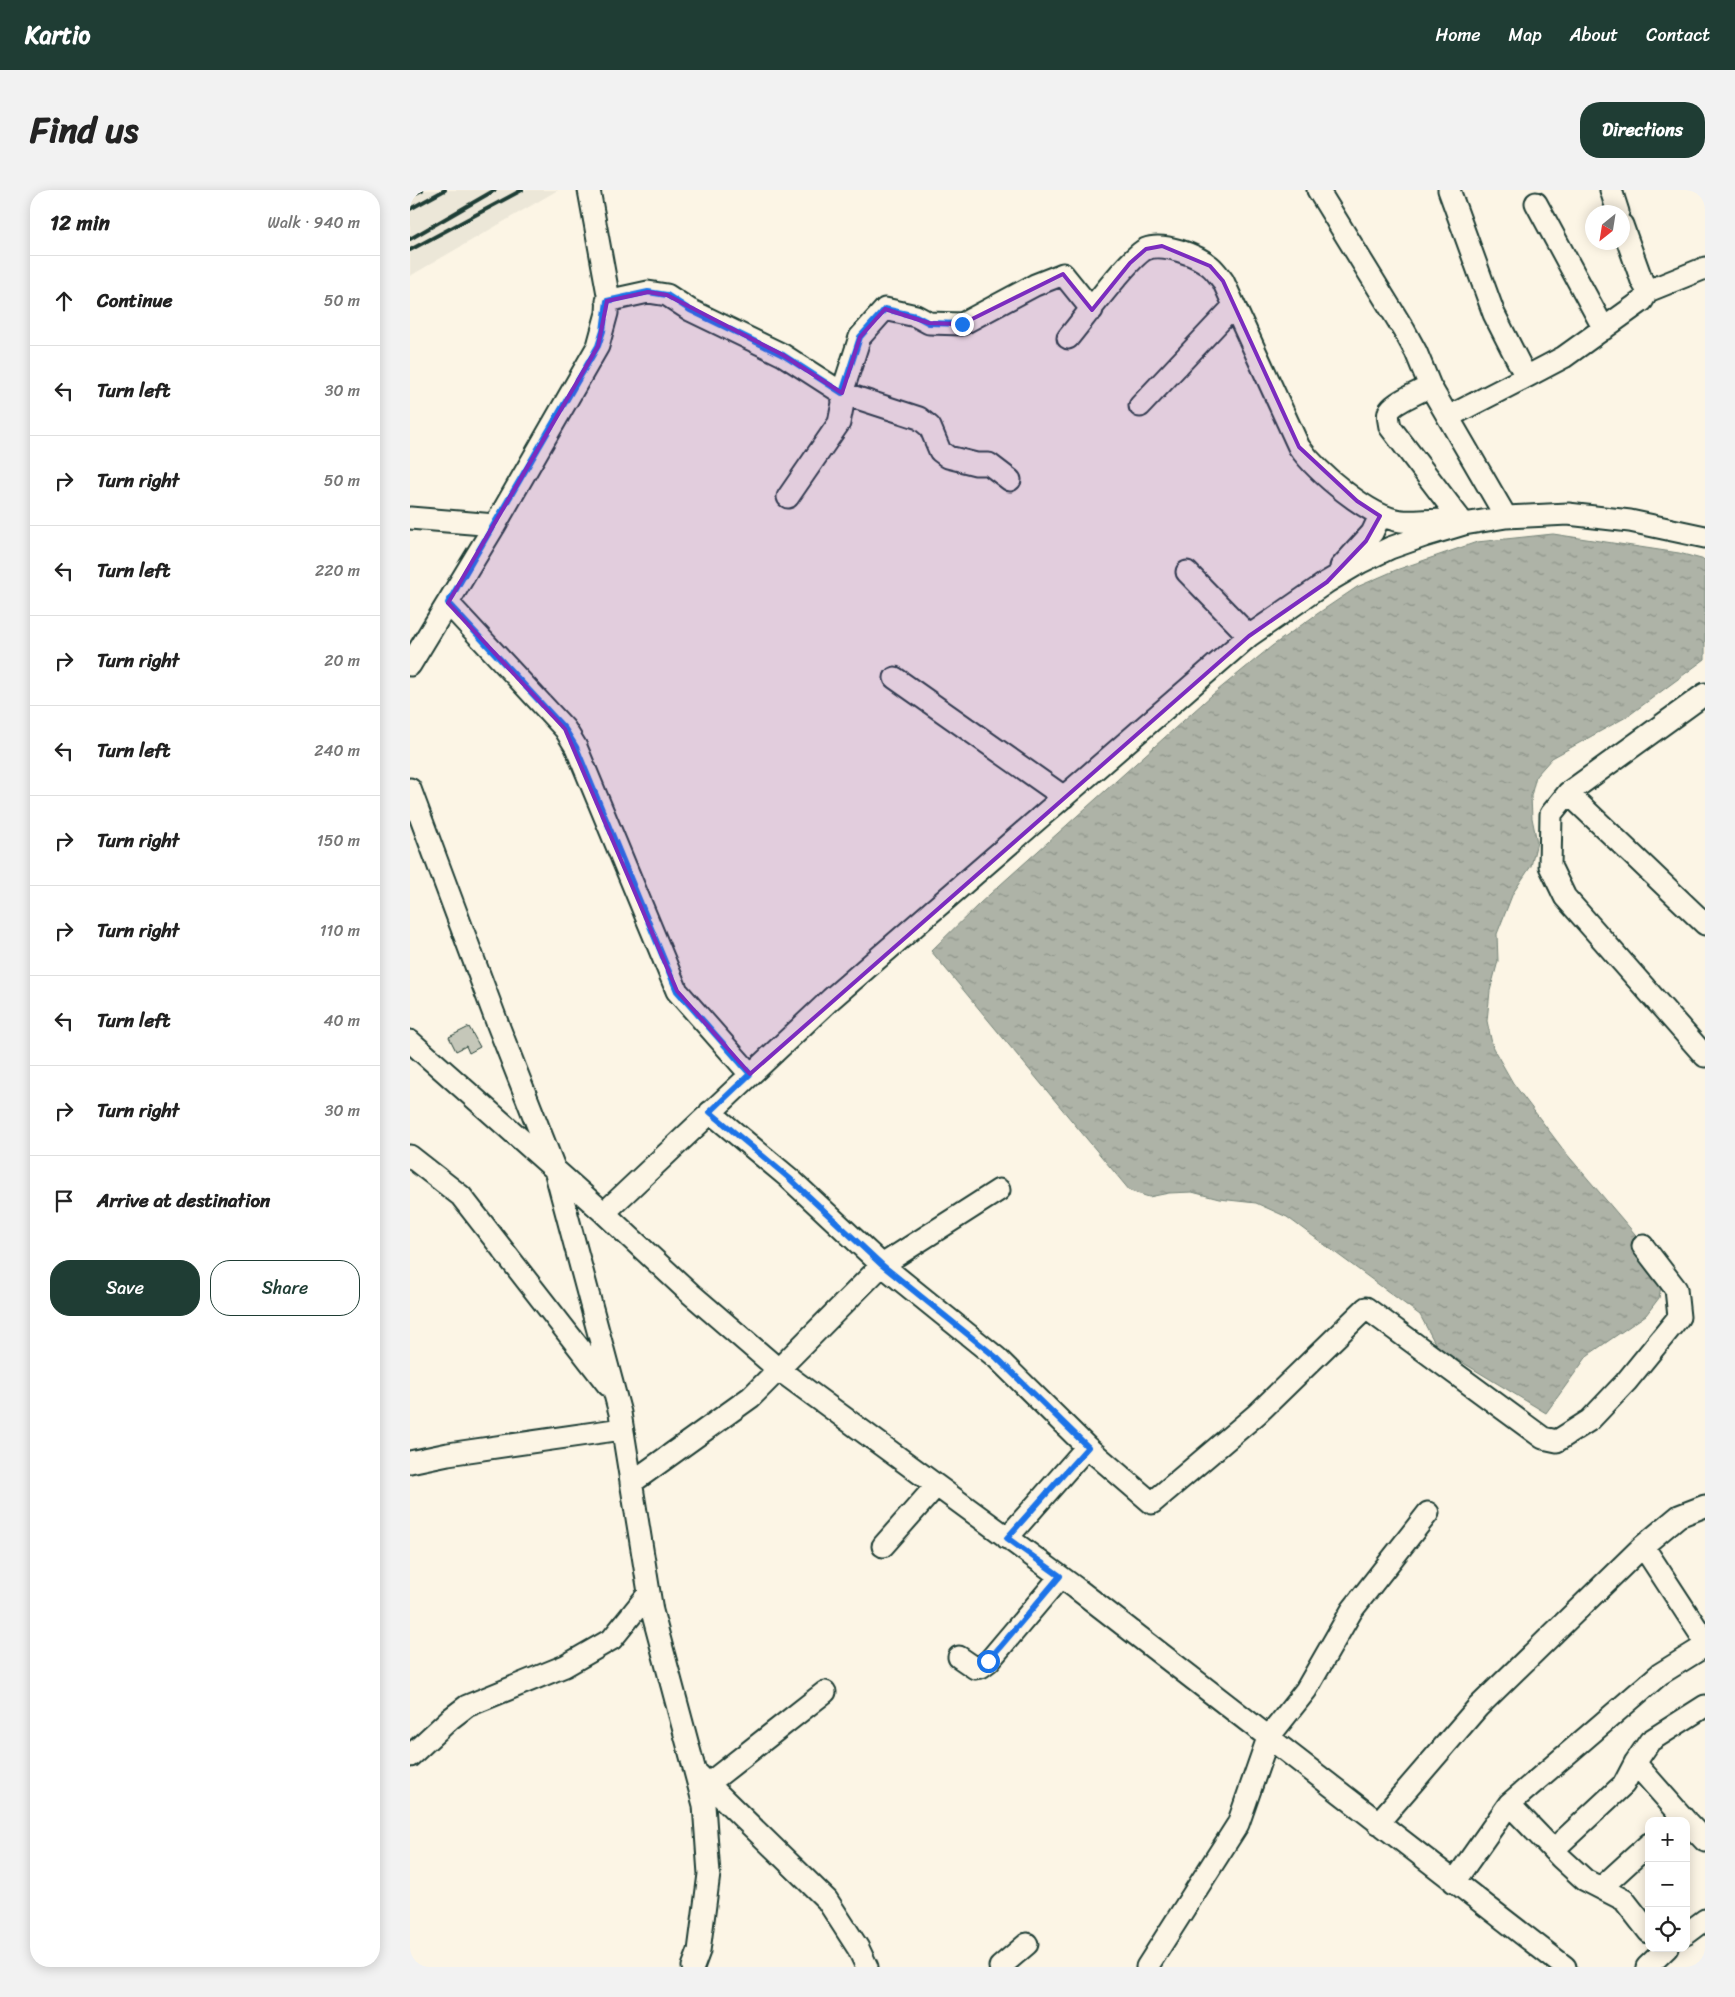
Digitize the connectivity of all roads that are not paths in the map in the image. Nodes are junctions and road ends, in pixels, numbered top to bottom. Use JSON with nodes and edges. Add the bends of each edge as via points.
{"nodes":[{"id":1,"x":589,"y":190,"type":"edge"},
{"id":2,"x":1318,"y":190,"type":"edge"},
{"id":3,"x":1449,"y":190,"type":"edge"},
{"id":4,"x":1611,"y":190,"type":"edge"},
{"id":5,"x":1536,"y":203,"type":"dead end"},
{"id":6,"x":1616,"y":205,"type":"edge"},
{"id":7,"x":1630,"y":247,"type":"edge"},
{"id":8,"x":1705,"y":268,"type":"edge"},
{"id":9,"x":1648,"y":291,"type":"junction"},
{"id":10,"x":607,"y":301,"type":"junction"},
{"id":11,"x":1234,"y":306,"type":"junction"},
{"id":12,"x":1092,"y":310,"type":"junction"},
{"id":13,"x":1604,"y":329,"type":"junction"},
{"id":14,"x":1068,"y":338,"type":"dead end"},
{"id":15,"x":1526,"y":377,"type":"junction"},
{"id":16,"x":1430,"y":386,"type":"junction"},
{"id":17,"x":842,"y":393,"type":"junction"},
{"id":18,"x":1140,"y":406,"type":"dead end"},
{"id":19,"x":1448,"y":417,"type":"junction"},
{"id":20,"x":1010,"y":480,"type":"dead end"},
{"id":21,"x":788,"y":496,"type":"dead end"},
{"id":22,"x":1380,"y":516,"type":"junction"},
{"id":23,"x":1506,"y":517,"type":"junction"},
{"id":24,"x":410,"y":518,"type":"edge"},
{"id":25,"x":1464,"y":524,"type":"junction"},
{"id":26,"x":495,"y":525,"type":"junction"},
{"id":27,"x":1705,"y":537,"type":"edge"},
{"id":28,"x":1187,"y":572,"type":"dead end"},
{"id":29,"x":1327,"y":582,"type":"junction"},
{"id":30,"x":448,"y":603,"type":"junction"},
{"id":31,"x":1249,"y":636,"type":"junction"},
{"id":32,"x":410,"y":664,"type":"edge"},
{"id":33,"x":895,"y":678,"type":"dead end"},
{"id":34,"x":1705,"y":694,"type":"edge"},
{"id":35,"x":410,"y":789,"type":"edge"},
{"id":36,"x":1568,"y":792,"type":"junction"},
{"id":37,"x":1064,"y":797,"type":"junction"},
{"id":38,"x":1705,"y":924,"type":"edge"},
{"id":39,"x":410,"y":1041,"type":"edge"},
{"id":40,"x":1705,"y":1056,"type":"edge"},
{"id":41,"x":750,"y":1074,"type":"junction"},
{"id":42,"x":710,"y":1112,"type":"junction"},
{"id":43,"x":410,"y":1156,"type":"edge"},
{"id":44,"x":555,"y":1170,"type":"junction"},
{"id":45,"x":999,"y":1190,"type":"dead end"},
{"id":46,"x":604,"y":1213,"type":"junction"},
{"id":47,"x":1643,"y":1246,"type":"dead end"},
{"id":48,"x":882,"y":1265,"type":"junction"},
{"id":49,"x":778,"y":1369,"type":"junction"},
{"id":50,"x":614,"y":1394,"type":"junction"},
{"id":51,"x":622,"y":1429,"type":"junction"},
{"id":52,"x":1088,"y":1447,"type":"junction"},
{"id":53,"x":410,"y":1462,"type":"edge"},
{"id":54,"x":631,"y":1483,"type":"junction"},
{"id":55,"x":936,"y":1486,"type":"junction"},
{"id":56,"x":1705,"y":1506,"type":"edge"},
{"id":57,"x":1428,"y":1513,"type":"dead end"},
{"id":58,"x":1007,"y":1538,"type":"junction"},
{"id":59,"x":883,"y":1546,"type":"dead end"},
{"id":60,"x":1643,"y":1546,"type":"junction"},
{"id":61,"x":1060,"y":1576,"type":"junction"},
{"id":62,"x":649,"y":1593,"type":"junction"},
{"id":63,"x":1705,"y":1641,"type":"edge"},
{"id":64,"x":1705,"y":1646,"type":"edge"},
{"id":65,"x":959,"y":1657,"type":"dead end"},
{"id":66,"x":825,"y":1692,"type":"dead end"},
{"id":67,"x":1705,"y":1706,"type":"edge"},
{"id":68,"x":1268,"y":1738,"type":"junction"},
{"id":69,"x":410,"y":1756,"type":"edge"},
{"id":70,"x":1634,"y":1763,"type":"junction"},
{"id":71,"x":702,"y":1778,"type":"junction"},
{"id":72,"x":1509,"y":1804,"type":"junction"},
{"id":73,"x":1680,"y":1817,"type":"edge"},
{"id":74,"x":1378,"y":1823,"type":"junction"},
{"id":75,"x":1690,"y":1827,"type":"edge"},
{"id":76,"x":1705,"y":1841,"type":"edge"},
{"id":77,"x":1645,"y":1848,"type":"edge"},
{"id":78,"x":1553,"y":1850,"type":"junction"},
{"id":79,"x":1454,"y":1882,"type":"junction"},
{"id":80,"x":1602,"y":1887,"type":"junction"},
{"id":81,"x":1705,"y":1920,"type":"edge"},
{"id":82,"x":1645,"y":1927,"type":"edge"},
{"id":83,"x":1690,"y":1931,"type":"edge"},
{"id":84,"x":1027,"y":1944,"type":"dead end"},
{"id":85,"x":1661,"y":1952,"type":"edge"},
{"id":86,"x":693,"y":1967,"type":"edge"},
{"id":87,"x":867,"y":1967,"type":"edge"},
{"id":88,"x":1000,"y":1967,"type":"edge"},
{"id":89,"x":1147,"y":1967,"type":"edge"},
{"id":90,"x":1565,"y":1967,"type":"edge"},
{"id":91,"x":1647,"y":1967,"type":"edge"}],
"edges":[{"from":1,"to":10,"type":"street","via":[[606,279]]},
{"from":2,"to":16,"type":"street","via":[[1404,330]]},
{"from":3,"to":15,"type":"street","via":[[1494,314]]},
{"from":4,"to":6,"type":"street"},
{"from":5,"to":13,"type":"street"},
{"from":7,"to":9,"type":"street"},
{"from":8,"to":9,"type":"street"},
{"from":9,"to":13,"type":"street","via":[[1642,301]]},
{"from":10,"to":17,"type":"street","via":[[648,292],[667,295],[690,310],[783,355]]},
{"from":10,"to":26,"type":"street","via":[[598,346]]},
{"from":11,"to":12,"type":"street","via":[[1223,281],[1210,266],[1195,257],[1162,246],[1146,249],[1130,263]]},
{"from":11,"to":18,"type":"street"},
{"from":11,"to":22,"type":"street","via":[[1299,447],[1308,459],[1357,501]]},
{"from":12,"to":14,"type":"street"},
{"from":12,"to":17,"type":"street","via":[[1063,274],[1035,285],[962,324],[929,323],[916,316],[885,309],[860,337]]},
{"from":13,"to":15,"type":"street","via":[[1564,357]]},
{"from":15,"to":19,"type":"street"},
{"from":16,"to":19,"type":"street"},
{"from":16,"to":25,"type":"street","via":[[1390,410],[1390,427]]},
{"from":17,"to":20,"type":"street","via":[[919,418],[930,427],[940,451],[948,457],[989,464]]},
{"from":17,"to":21,"type":"street","via":[[839,423]]},
{"from":19,"to":23,"type":"street"},
{"from":22,"to":25,"type":"street","via":[[1401,521],[1445,519]]},
{"from":22,"to":29,"type":"street","via":[[1366,541]]},
{"from":23,"to":25,"type":"street"},
{"from":23,"to":27,"type":"street","via":[[1568,514],[1630,521]]},
{"from":24,"to":26,"type":"street"},
{"from":25,"to":29,"type":"street","via":[[1390,548]]},
{"from":26,"to":30,"type":"street"},
{"from":28,"to":31,"type":"street"},
{"from":29,"to":31,"type":"street"},
{"from":30,"to":32,"type":"street"},
{"from":30,"to":41,"type":"street","via":[[565,729],[576,747],[677,991]]},
{"from":31,"to":37,"type":"street"},
{"from":33,"to":37,"type":"street"},
{"from":34,"to":36,"type":"street"},
{"from":35,"to":44,"type":"street"},
{"from":36,"to":38,"type":"street"},
{"from":36,"to":40,"type":"street","via":[[1551,814],[1550,866],[1565,897]]},
{"from":37,"to":41,"type":"street","via":[[831,999]]},
{"from":39,"to":44,"type":"street"},
{"from":41,"to":42,"type":"street"},
{"from":42,"to":46,"type":"street"},
{"from":42,"to":48,"type":"street","via":[[789,1178]]},
{"from":43,"to":50,"type":"street","via":[[461,1196]]},
{"from":44,"to":46,"type":"street"},
{"from":44,"to":50,"type":"street"},
{"from":45,"to":48,"type":"street"},
{"from":46,"to":49,"type":"street","via":[[690,1294]]},
{"from":47,"to":52,"type":"street","via":[[1676,1289],[1679,1318],[1590,1420],[1557,1441],[1543,1438],[1366,1308],[1257,1414],[1152,1503]]},
{"from":48,"to":49,"type":"street"},
{"from":48,"to":52,"type":"street","via":[[997,1358]]},
{"from":49,"to":54,"type":"street","via":[[751,1397]]},
{"from":49,"to":55,"type":"street"},
{"from":50,"to":51,"type":"street"},
{"from":51,"to":53,"type":"street"},
{"from":51,"to":54,"type":"street"},
{"from":52,"to":58,"type":"street"},
{"from":54,"to":62,"type":"street"},
{"from":55,"to":58,"type":"street"},
{"from":55,"to":59,"type":"street"},
{"from":56,"to":60,"type":"street","via":[[1680,1516]]},
{"from":57,"to":68,"type":"street","via":[[1352,1610],[1306,1690]]},
{"from":58,"to":61,"type":"street"},
{"from":60,"to":63,"type":"street"},
{"from":60,"to":74,"type":"street","via":[[1478,1707]]},
{"from":61,"to":65,"type":"street","via":[[981,1667],[975,1668]]},
{"from":61,"to":68,"type":"street"},
{"from":62,"to":69,"type":"street","via":[[612,1639],[565,1666],[467,1706]]},
{"from":62,"to":71,"type":"street"},
{"from":64,"to":72,"type":"street","via":[[1660,1674]]},
{"from":66,"to":71,"type":"street"},
{"from":67,"to":70,"type":"street","via":[[1650,1741]]},
{"from":68,"to":74,"type":"street"},
{"from":68,"to":89,"type":"street","via":[[1238,1824]]},
{"from":70,"to":73,"type":"street"},
{"from":70,"to":78,"type":"street","via":[[1624,1784]]},
{"from":71,"to":86,"type":"street","via":[[709,1874],[700,1951]]},
{"from":71,"to":87,"type":"street","via":[[827,1900]]},
{"from":72,"to":78,"type":"street"},
{"from":72,"to":79,"type":"street"},
{"from":74,"to":79,"type":"street"},
{"from":75,"to":76,"type":"street"},
{"from":77,"to":80,"type":"street"},
{"from":78,"to":80,"type":"street","via":[[1584,1880]]},
{"from":79,"to":90,"type":"street"},
{"from":80,"to":82,"type":"street","via":[[1624,1900]]},
{"from":81,"to":83,"type":"street"},
{"from":84,"to":88,"type":"street"},
{"from":85,"to":91,"type":"street"}]}
